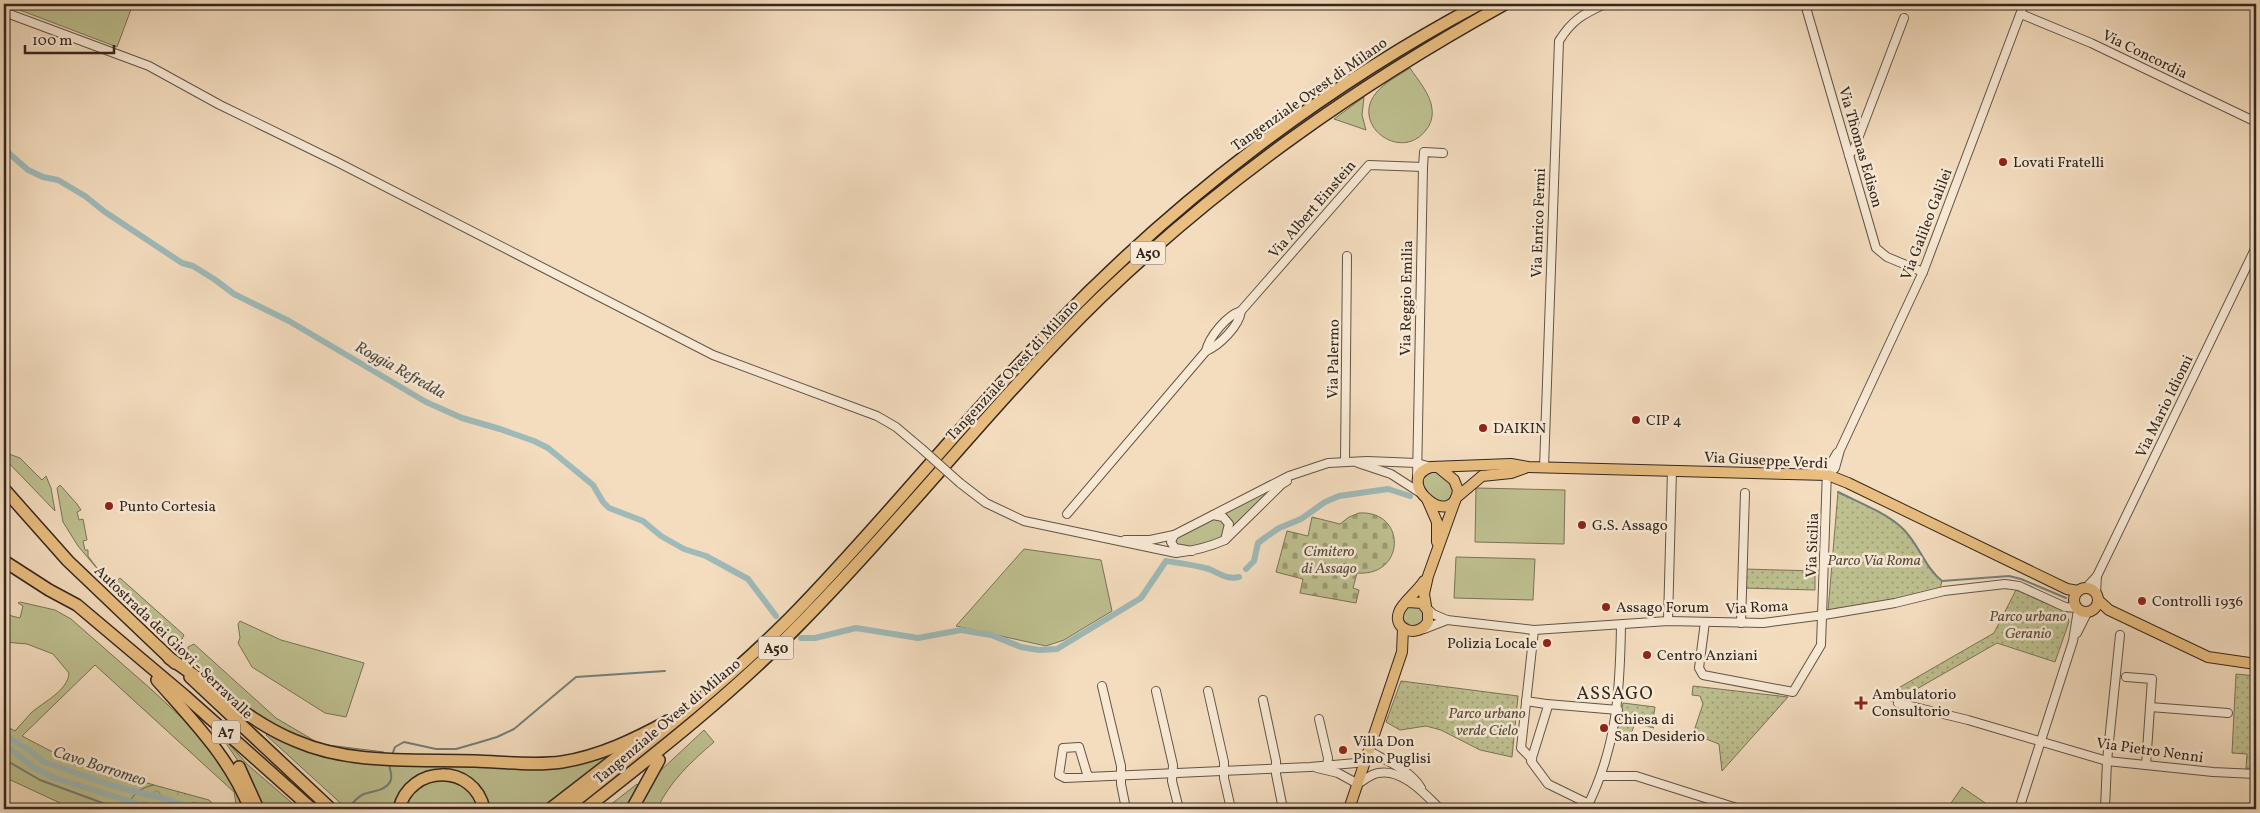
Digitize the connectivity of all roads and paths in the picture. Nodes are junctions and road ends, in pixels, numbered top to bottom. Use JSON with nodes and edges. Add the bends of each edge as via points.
{"nodes":[{"id":1,"x":1480,"y":4,"type":"edge"},
{"id":2,"x":1505,"y":4,"type":"edge"},
{"id":3,"x":1605,"y":4,"type":"edge"},
{"id":4,"x":1805,"y":4,"type":"edge"},
{"id":5,"x":2024,"y":4,"type":"edge"},
{"id":6,"x":4,"y":12,"type":"edge"},
{"id":7,"x":2021,"y":14,"type":"junction"},
{"id":8,"x":1904,"y":18,"type":"dead end"},
{"id":9,"x":2256,"y":122,"type":"edge"},
{"id":10,"x":1443,"y":153,"type":"dead end"},
{"id":11,"x":1849,"y":155,"type":"junction"},
{"id":12,"x":1423,"y":166,"type":"junction"},
{"id":13,"x":2256,"y":248,"type":"edge"},
{"id":14,"x":1348,"y":256,"type":"dead end"},
{"id":15,"x":1923,"y":272,"type":"junction"},
{"id":16,"x":1346,"y":462,"type":"junction"},
{"id":17,"x":1356,"y":463,"type":"junction"},
{"id":18,"x":1417,"y":463,"type":"junction"},
{"id":19,"x":1435,"y":467,"type":"junction"},
{"id":20,"x":1528,"y":467,"type":"junction"},
{"id":21,"x":1311,"y":468,"type":"junction"},
{"id":22,"x":1544,"y":468,"type":"junction"},
{"id":23,"x":1672,"y":470,"type":"junction"},
{"id":24,"x":1828,"y":475,"type":"junction"},
{"id":25,"x":1418,"y":482,"type":"junction"},
{"id":26,"x":4,"y":489,"type":"edge"},
{"id":27,"x":1745,"y":493,"type":"dead end"},
{"id":28,"x":1425,"y":496,"type":"junction"},
{"id":29,"x":1456,"y":498,"type":"junction"},
{"id":30,"x":1066,"y":514,"type":"dead end"},
{"id":31,"x":1213,"y":515,"type":"junction"},
{"id":32,"x":1174,"y":534,"type":"junction"},
{"id":33,"x":1155,"y":539,"type":"junction"},
{"id":34,"x":1110,"y":540,"type":"junction"},
{"id":35,"x":1226,"y":540,"type":"junction"},
{"id":36,"x":1175,"y":548,"type":"junction"},
{"id":37,"x":1437,"y":549,"type":"junction"},
{"id":38,"x":1192,"y":551,"type":"junction"},
{"id":39,"x":4,"y":560,"type":"edge"},
{"id":40,"x":1428,"y":576,"type":"junction"},
{"id":41,"x":2083,"y":600,"type":"junction"},
{"id":42,"x":1408,"y":602,"type":"junction"},
{"id":43,"x":1426,"y":606,"type":"junction"},
{"id":44,"x":1824,"y":616,"type":"junction"},
{"id":45,"x":1447,"y":620,"type":"junction"},
{"id":46,"x":1668,"y":621,"type":"junction"},
{"id":47,"x":1705,"y":622,"type":"junction"},
{"id":48,"x":1741,"y":623,"type":"junction"},
{"id":49,"x":1621,"y":625,"type":"junction"},
{"id":50,"x":1403,"y":628,"type":"junction"},
{"id":51,"x":1534,"y":630,"type":"junction"},
{"id":52,"x":1419,"y":631,"type":"junction"},
{"id":53,"x":2120,"y":635,"type":"dead end"},
{"id":54,"x":1402,"y":652,"type":"junction"},
{"id":55,"x":138,"y":657,"type":"junction"},
{"id":56,"x":169,"y":658,"type":"junction"},
{"id":57,"x":2256,"y":662,"type":"edge"},
{"id":58,"x":2126,"y":677,"type":"dead end"},
{"id":59,"x":1102,"y":686,"type":"dead end"},
{"id":60,"x":1156,"y":691,"type":"dead end"},
{"id":61,"x":1208,"y":691,"type":"dead end"},
{"id":62,"x":169,"y":694,"type":"junction"},
{"id":63,"x":1263,"y":700,"type":"dead end"},
{"id":64,"x":1526,"y":701,"type":"junction"},
{"id":65,"x":1898,"y":703,"type":"dead end"},
{"id":66,"x":1547,"y":704,"type":"junction"},
{"id":67,"x":696,"y":705,"type":"junction"},
{"id":68,"x":2150,"y":707,"type":"junction"},
{"id":69,"x":222,"y":710,"type":"junction"},
{"id":70,"x":1618,"y":710,"type":"junction"},
{"id":71,"x":2228,"y":714,"type":"dead end"},
{"id":72,"x":696,"y":719,"type":"junction"},
{"id":73,"x":1319,"y":719,"type":"dead end"},
{"id":74,"x":655,"y":728,"type":"junction"},
{"id":75,"x":2041,"y":743,"type":"junction"},
{"id":76,"x":1367,"y":756,"type":"junction"},
{"id":77,"x":1381,"y":758,"type":"junction"},
{"id":78,"x":1532,"y":759,"type":"junction"},
{"id":79,"x":659,"y":760,"type":"junction"},
{"id":80,"x":2107,"y":761,"type":"junction"},
{"id":81,"x":1349,"y":764,"type":"junction"},
{"id":82,"x":2146,"y":765,"type":"junction"},
{"id":83,"x":1327,"y":767,"type":"junction"},
{"id":84,"x":1276,"y":768,"type":"junction"},
{"id":85,"x":1224,"y":770,"type":"junction"},
{"id":86,"x":1377,"y":772,"type":"junction"},
{"id":87,"x":1173,"y":773,"type":"junction"},
{"id":88,"x":1121,"y":774,"type":"junction"},
{"id":89,"x":2256,"y":774,"type":"edge"},
{"id":90,"x":1088,"y":776,"type":"junction"},
{"id":91,"x":1344,"y":776,"type":"junction"},
{"id":92,"x":1601,"y":776,"type":"junction"},
{"id":93,"x":1358,"y":784,"type":"junction"},
{"id":94,"x":1425,"y":794,"type":"junction"},
{"id":95,"x":1587,"y":806,"type":"edge"},
{"id":96,"x":250,"y":809,"type":"edge"},
{"id":97,"x":258,"y":809,"type":"edge"},
{"id":98,"x":312,"y":809,"type":"edge"},
{"id":99,"x":331,"y":809,"type":"edge"},
{"id":100,"x":342,"y":809,"type":"edge"},
{"id":101,"x":400,"y":809,"type":"edge"},
{"id":102,"x":484,"y":809,"type":"edge"},
{"id":103,"x":550,"y":809,"type":"edge"},
{"id":104,"x":565,"y":809,"type":"edge"},
{"id":105,"x":585,"y":809,"type":"edge"},
{"id":106,"x":597,"y":809,"type":"edge"},
{"id":107,"x":632,"y":809,"type":"edge"},
{"id":108,"x":1126,"y":809,"type":"edge"},
{"id":109,"x":1178,"y":809,"type":"edge"},
{"id":110,"x":1231,"y":809,"type":"edge"},
{"id":111,"x":1284,"y":809,"type":"edge"},
{"id":112,"x":1348,"y":809,"type":"edge"},
{"id":113,"x":1440,"y":809,"type":"edge"},
{"id":114,"x":1740,"y":809,"type":"edge"},
{"id":115,"x":2019,"y":809,"type":"edge"},
{"id":116,"x":2105,"y":809,"type":"edge"}],
"edges":[{"from":1,"to":67,"type":"highway","name":"Tangenziale Ovest di Milano","number":"A50","via":[[1375,65],[1301,115],[1232,166],[1130,253],[1054,327],[792,616]]},
{"from":2,"to":72,"type":"highway","name":"Tangenziale Ovest di Milano","number":"A50","via":[[1336,105],[1234,181],[1159,244],[1070,328],[803,621]]},
{"from":3,"to":22,"type":"street","name":"Via Enrico Fermi","via":[[1580,16],[1568,26],[1559,41]]},
{"from":4,"to":11,"type":"street","name":"Via Thomas Edison"},
{"from":5,"to":7,"type":"street","name":"Via Galileo Galilei"},
{"from":6,"to":34,"type":"street","bridge":true,"via":[[149,66],[202,96],[492,240],[713,355],[877,416],[896,427],[986,503],[1011,516]]},
{"from":7,"to":9,"type":"street","name":"Via Concordia","via":[[2091,43]]},
{"from":7,"to":15,"type":"street","name":"Via Galileo Galilei"},
{"from":8,"to":11,"type":"street"},
{"from":10,"to":12,"type":"street","via":[[1424,152]]},
{"from":11,"to":15,"type":"street","name":"Via Thomas Edison","via":[[1876,248]]},
{"from":12,"to":18,"type":"street","name":"Via Reggio Emilia"},
{"from":12,"to":30,"type":"street","name":"Via Albert Einstein","via":[[1369,165],[1241,311],[1233,313],[1208,342],[1206,351]]},
{"from":13,"to":41,"type":"street","name":"Via Mario Idiomi"},
{"from":14,"to":16,"type":"street","name":"Via Palermo"},
{"from":15,"to":24,"type":"street","name":"Via Galileo Galilei","via":[[1840,450],[1829,464]]},
{"from":16,"to":17,"type":"street"},
{"from":16,"to":21,"type":"street"},
{"from":17,"to":18,"type":"street"},
{"from":17,"to":28,"type":"street","via":[[1391,474]]},
{"from":18,"to":19,"type":"street"},
{"from":18,"to":25,"type":"street","name":"Via Reggio Emilia"},
{"from":19,"to":20,"type":"main road","name":"Via Giuseppe Verdi","via":[[1511,464]]},
{"from":19,"to":25,"type":"main road","via":[[1422,471]]},
{"from":19,"to":29,"type":"main road","via":[[1447,473],[1456,484]]},
{"from":20,"to":22,"type":"main road","name":"Via Giuseppe Verdi"},
{"from":20,"to":29,"type":"main road","name":"Via Giuseppe Verdi","via":[[1482,476]]},
{"from":21,"to":31,"type":"street"},
{"from":21,"to":35,"type":"street","via":[[1282,484]]},
{"from":22,"to":23,"type":"main road","name":"Via Giuseppe Verdi"},
{"from":23,"to":24,"type":"main road","name":"Via Giuseppe Verdi"},
{"from":23,"to":46,"type":"street"},
{"from":24,"to":41,"type":"main road","name":"Via Giuseppe Verdi"},
{"from":24,"to":44,"type":"street","name":"Via Sicilia"},
{"from":25,"to":28,"type":"main road"},
{"from":26,"to":56,"type":"highway","name":"Autostrada dei Giovi - Serravalle","number":"A7","via":[[68,561]]},
{"from":27,"to":48,"type":"street"},
{"from":28,"to":29,"type":"main road","via":[[1435,505],[1444,506]]},
{"from":28,"to":37,"type":"main road","via":[[1437,522]]},
{"from":29,"to":37,"type":"main road"},
{"from":31,"to":32,"type":"street"},
{"from":31,"to":35,"type":"street","via":[[1223,517],[1229,524]]},
{"from":32,"to":33,"type":"street"},
{"from":32,"to":36,"type":"street","via":[[1172,542]]},
{"from":33,"to":34,"type":"street"},
{"from":33,"to":36,"type":"street"},
{"from":34,"to":38,"type":"street","via":[[1157,551]]},
{"from":35,"to":38,"type":"street"},
{"from":36,"to":38,"type":"street"},
{"from":37,"to":40,"type":"main road"},
{"from":39,"to":55,"type":"highway","name":"Autostrada dei Giovi - Serravalle","number":"A7","via":[[77,605]]},
{"from":40,"to":42,"type":"main road"},
{"from":40,"to":43,"type":"main road","via":[[1424,594]]},
{"from":41,"to":44,"type":"street","name":"Via Roma","via":[[2061,605],[2019,586],[2005,584],[1944,591]]},
{"from":41,"to":57,"type":"main road","name":"Via Giuseppe Verdi","via":[[2208,657]]},
{"from":41,"to":75,"type":"street"},
{"from":42,"to":43,"type":"main road","via":[[1417,601]]},
{"from":42,"to":50,"type":"main road","via":[[1398,613]]},
{"from":43,"to":45,"type":"street","name":"Via Roma","via":[[1433,614]]},
{"from":43,"to":52,"type":"main road","via":[[1429,619]]},
{"from":44,"to":47,"type":"street","name":"Via Sicilia","via":[[1821,645],[1793,692],[1703,675],[1699,665]]},
{"from":44,"to":48,"type":"street","name":"Via Roma"},
{"from":45,"to":51,"type":"street","name":"Via Roma"},
{"from":45,"to":52,"type":"street","name":"Via Roma"},
{"from":46,"to":47,"type":"street","name":"Via Roma"},
{"from":46,"to":49,"type":"street","name":"Via Roma"},
{"from":47,"to":48,"type":"street","name":"Via Roma"},
{"from":49,"to":51,"type":"street","name":"Via Roma"},
{"from":49,"to":70,"type":"street"},
{"from":50,"to":52,"type":"main road"},
{"from":50,"to":54,"type":"main road"},
{"from":51,"to":64,"type":"street"},
{"from":52,"to":54,"type":"main road"},
{"from":53,"to":80,"type":"street"},
{"from":54,"to":76,"type":"main road"},
{"from":55,"to":62,"type":"highway"},
{"from":55,"to":98,"type":"highway","name":"Autostrada dei Giovi - Serravalle","number":"A7"},
{"from":56,"to":69,"type":"highway","name":"Autostrada dei Giovi - Serravalle","number":"A7"},
{"from":56,"to":74,"type":"highway","via":[[270,729],[297,742],[337,754],[548,763],[616,747]]},
{"from":58,"to":68,"type":"street","via":[[2152,679]]},
{"from":59,"to":88,"type":"street"},
{"from":60,"to":87,"type":"street"},
{"from":61,"to":85,"type":"street"},
{"from":62,"to":96,"type":"highway","via":[[226,760]]},
{"from":62,"to":97,"type":"highway","via":[[221,743],[240,770]]},
{"from":63,"to":84,"type":"street"},
{"from":64,"to":66,"type":"street"},
{"from":64,"to":78,"type":"street","via":[[1521,748]]},
{"from":65,"to":75,"type":"street","name":"Via Pietro Nenni"},
{"from":66,"to":70,"type":"street"},
{"from":66,"to":78,"type":"street"},
{"from":67,"to":74,"type":"highway"},
{"from":67,"to":104,"type":"highway","name":"Tangenziale Ovest di Milano","number":"A50"},
{"from":68,"to":71,"type":"street"},
{"from":68,"to":82,"type":"street"},
{"from":69,"to":99,"type":"highway","name":"Autostrada dei Giovi - Serravalle","number":"A7"},
{"from":69,"to":100,"type":"highway","number":"A7","via":[[263,738]]},
{"from":70,"to":92,"type":"street"},
{"from":72,"to":79,"type":"highway"},
{"from":72,"to":105,"type":"highway","name":"Tangenziale Ovest di Milano","number":"A50"},
{"from":73,"to":83,"type":"street"},
{"from":74,"to":103,"type":"highway"},
{"from":75,"to":80,"type":"street","name":"Via Pietro Nenni"},
{"from":75,"to":115,"type":"street"},
{"from":76,"to":77,"type":"street"},
{"from":76,"to":81,"type":"street"},
{"from":76,"to":93,"type":"main road"},
{"from":77,"to":86,"type":"street","via":[[1382,764]]},
{"from":77,"to":94,"type":"street","via":[[1416,779]]},
{"from":78,"to":95,"type":"street","via":[[1548,784]]},
{"from":79,"to":106,"type":"highway"},
{"from":79,"to":107,"type":"highway"},
{"from":80,"to":82,"type":"street","name":"Via Pietro Nenni"},
{"from":80,"to":116,"type":"street"},
{"from":81,"to":83,"type":"street"},
{"from":81,"to":91,"type":"street","via":[[1344,769]]},
{"from":82,"to":89,"type":"street","name":"Via Pietro Nenni"},
{"from":83,"to":84,"type":"street"},
{"from":83,"to":91,"type":"street"},
{"from":84,"to":85,"type":"street"},
{"from":84,"to":111,"type":"street"},
{"from":85,"to":87,"type":"street"},
{"from":85,"to":110,"type":"street"},
{"from":86,"to":93,"type":"street"},
{"from":86,"to":94,"type":"street","via":[[1392,774]]},
{"from":87,"to":88,"type":"street"},
{"from":87,"to":109,"type":"street"},
{"from":88,"to":90,"type":"street"},
{"from":88,"to":108,"type":"street"},
{"from":90,"to":90,"type":"street","via":[[1065,778],[1059,775],[1063,748],[1079,747]]},
{"from":91,"to":93,"type":"street"},
{"from":92,"to":95,"type":"street"},
{"from":92,"to":114,"type":"street","via":[[1636,776]]},
{"from":93,"to":112,"type":"main road"},
{"from":94,"to":113,"type":"street"},
{"from":101,"to":102,"type":"highway","via":[[404,796],[414,784],[439,774],[465,780],[479,794]]}]}
